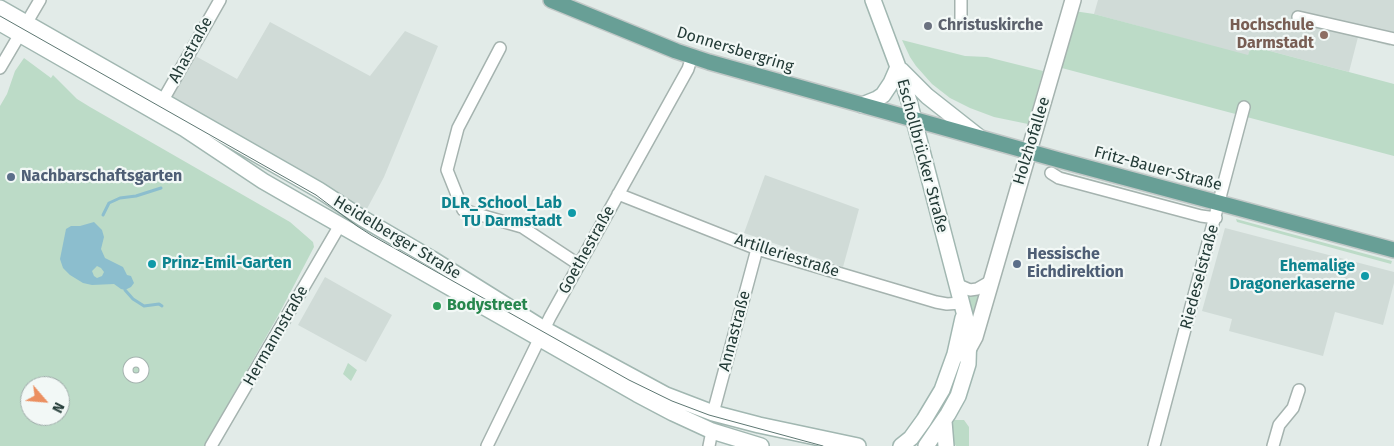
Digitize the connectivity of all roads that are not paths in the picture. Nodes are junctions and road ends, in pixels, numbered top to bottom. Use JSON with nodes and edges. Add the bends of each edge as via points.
{"nodes":[{"id":1,"x":40,"y":0,"type":"edge"},
{"id":2,"x":220,"y":0,"type":"edge"},
{"id":3,"x":551,"y":0,"type":"edge"},
{"id":4,"x":873,"y":0,"type":"edge"},
{"id":5,"x":961,"y":0,"type":"edge"},
{"id":6,"x":1073,"y":0,"type":"edge"},
{"id":7,"x":0,"y":8,"type":"edge"},
{"id":8,"x":1298,"y":17,"type":"dead end"},
{"id":9,"x":961,"y":19,"type":"dead end"},
{"id":10,"x":0,"y":23,"type":"edge"},
{"id":11,"x":23,"y":29,"type":"junction"},
{"id":12,"x":1394,"y":39,"type":"edge"},
{"id":13,"x":500,"y":48,"type":"dead end"},
{"id":14,"x":692,"y":56,"type":"junction"},
{"id":15,"x":898,"y":67,"type":"junction"},
{"id":16,"x":0,"y":68,"type":"edge"},
{"id":17,"x":862,"y":105,"type":"junction"},
{"id":18,"x":160,"y":106,"type":"junction"},
{"id":19,"x":1244,"y":107,"type":"dead end"},
{"id":20,"x":914,"y":119,"type":"junction"},
{"id":21,"x":979,"y":137,"type":"junction"},
{"id":22,"x":1029,"y":151,"type":"junction"},
{"id":23,"x":1051,"y":173,"type":"dead end"},
{"id":24,"x":618,"y":194,"type":"junction"},
{"id":25,"x":349,"y":210,"type":"junction"},
{"id":26,"x":1218,"y":211,"type":"junction"},
{"id":27,"x":340,"y":225,"type":"junction"},
{"id":28,"x":757,"y":249,"type":"junction"},
{"id":29,"x":1394,"y":250,"type":"edge"},
{"id":30,"x":578,"y":264,"type":"junction"},
{"id":31,"x":991,"y":281,"type":"junction"},
{"id":32,"x":956,"y":284,"type":"junction"},
{"id":33,"x":962,"y":309,"type":"junction"},
{"id":34,"x":542,"y":334,"type":"junction"},
{"id":35,"x":969,"y":348,"type":"junction"},
{"id":36,"x":1299,"y":390,"type":"dead end"},
{"id":37,"x":713,"y":413,"type":"junction"},
{"id":38,"x":944,"y":421,"type":"junction"},
{"id":39,"x":711,"y":439,"type":"edge"},
{"id":40,"x":211,"y":446,"type":"edge"},
{"id":41,"x":488,"y":446,"type":"edge"},
{"id":42,"x":761,"y":446,"type":"edge"},
{"id":43,"x":858,"y":446,"type":"edge"},
{"id":44,"x":901,"y":446,"type":"edge"},
{"id":45,"x":926,"y":446,"type":"edge"},
{"id":46,"x":946,"y":446,"type":"edge"},
{"id":47,"x":1154,"y":446,"type":"edge"},
{"id":48,"x":1273,"y":446,"type":"edge"}],
"edges":[{"from":1,"to":11,"type":"street"},
{"from":2,"to":18,"type":"street","name":"Ahastraße"},
{"from":3,"to":14,"type":"main road","name":"Donnersbergring"},
{"from":4,"to":15,"type":"main road","name":"Eschollbrücker Straße"},
{"from":5,"to":9,"type":"street"},
{"from":6,"to":22,"type":"main road","name":"Holzhofallee"},
{"from":7,"to":11,"type":"main road","name":"Heidelberger Straße"},
{"from":8,"to":12,"type":"street"},
{"from":10,"to":11,"type":"main road","name":"Heidelberger Straße"},
{"from":11,"to":16,"type":"street"},
{"from":11,"to":18,"type":"main road","name":"Heidelberger Straße"},
{"from":13,"to":30,"type":"street","via":[[458,128],[447,170],[463,210],[522,227]]},
{"from":14,"to":17,"type":"main road","name":"Donnersbergring"},
{"from":14,"to":24,"type":"street","name":"Goethestraße","via":[[688,69]]},
{"from":15,"to":17,"type":"main road","via":[[883,95]]},
{"from":15,"to":20,"type":"main road","name":"Eschollbrücker Straße"},
{"from":15,"to":21,"type":"main road","via":[[927,96]]},
{"from":17,"to":20,"type":"main road","name":"Donnersbergring"},
{"from":18,"to":25,"type":"main road","name":"Heidelberger Straße","via":[[296,176]]},
{"from":18,"to":27,"type":"main road","name":"Heidelberger Straße","via":[[185,129],[263,181]]},
{"from":19,"to":26,"type":"street","name":"Riedeselstraße"},
{"from":20,"to":21,"type":"main road","name":"Fritz-Bauer-Straße"},
{"from":20,"to":32,"type":"main road","name":"Eschollbrücker Straße"},
{"from":21,"to":22,"type":"main road","name":"Fritz-Bauer-Straße"},
{"from":22,"to":26,"type":"main road","name":"Fritz-Bauer-Straße"},
{"from":22,"to":31,"type":"main road","name":"Holzhofallee"},
{"from":23,"to":26,"type":"street","name":"Fritz-Bauer-Straße","via":[[1059,178],[1201,216]]},
{"from":24,"to":28,"type":"street","name":"Artilleriestraße"},
{"from":24,"to":30,"type":"street","name":"Goethestraße"},
{"from":25,"to":27,"type":"main road"},
{"from":25,"to":34,"type":"main road","name":"Heidelberger Straße"},
{"from":26,"to":29,"type":"main road","name":"Fritz-Bauer-Straße"},
{"from":26,"to":47,"type":"street","name":"Riedeselstraße"},
{"from":27,"to":34,"type":"main road","name":"Heidelberger Straße"},
{"from":27,"to":40,"type":"street","name":"Hermannstraße"},
{"from":28,"to":33,"type":"street","name":"Artilleriestraße"},
{"from":28,"to":37,"type":"street","name":"Annastraße"},
{"from":30,"to":34,"type":"street","name":"Goethestraße"},
{"from":31,"to":32,"type":"street","via":[[970,290]]},
{"from":31,"to":35,"type":"main road","name":"Holzhofallee"},
{"from":32,"to":33,"type":"main road","name":"Eschollbrücker Straße"},
{"from":33,"to":35,"type":"main road","name":"Eschollbrücker Straße","via":[[969,331]]},
{"from":33,"to":44,"type":"main road","name":"Eschollbrücker Straße","via":[[955,354],[942,390],[911,438]]},
{"from":34,"to":37,"type":"main road","name":"Heidelberger Straße","via":[[666,395]]},
{"from":34,"to":39,"type":"main road","name":"Heidelberger Straße"},
{"from":34,"to":41,"type":"street","name":"Goethestraße"},
{"from":35,"to":38,"type":"main road","name":"Eschollbrücker Straße","via":[[965,376]]},
{"from":36,"to":48,"type":"street","via":[[1294,408],[1279,425]]},
{"from":37,"to":43,"type":"main road","name":"Heidelberger Straße"},
{"from":38,"to":45,"type":"main road","name":"Eschollbrücker Straße"},
{"from":38,"to":46,"type":"main road"},
{"from":39,"to":42,"type":"main road","name":"Heidelberger Straße"}]}
